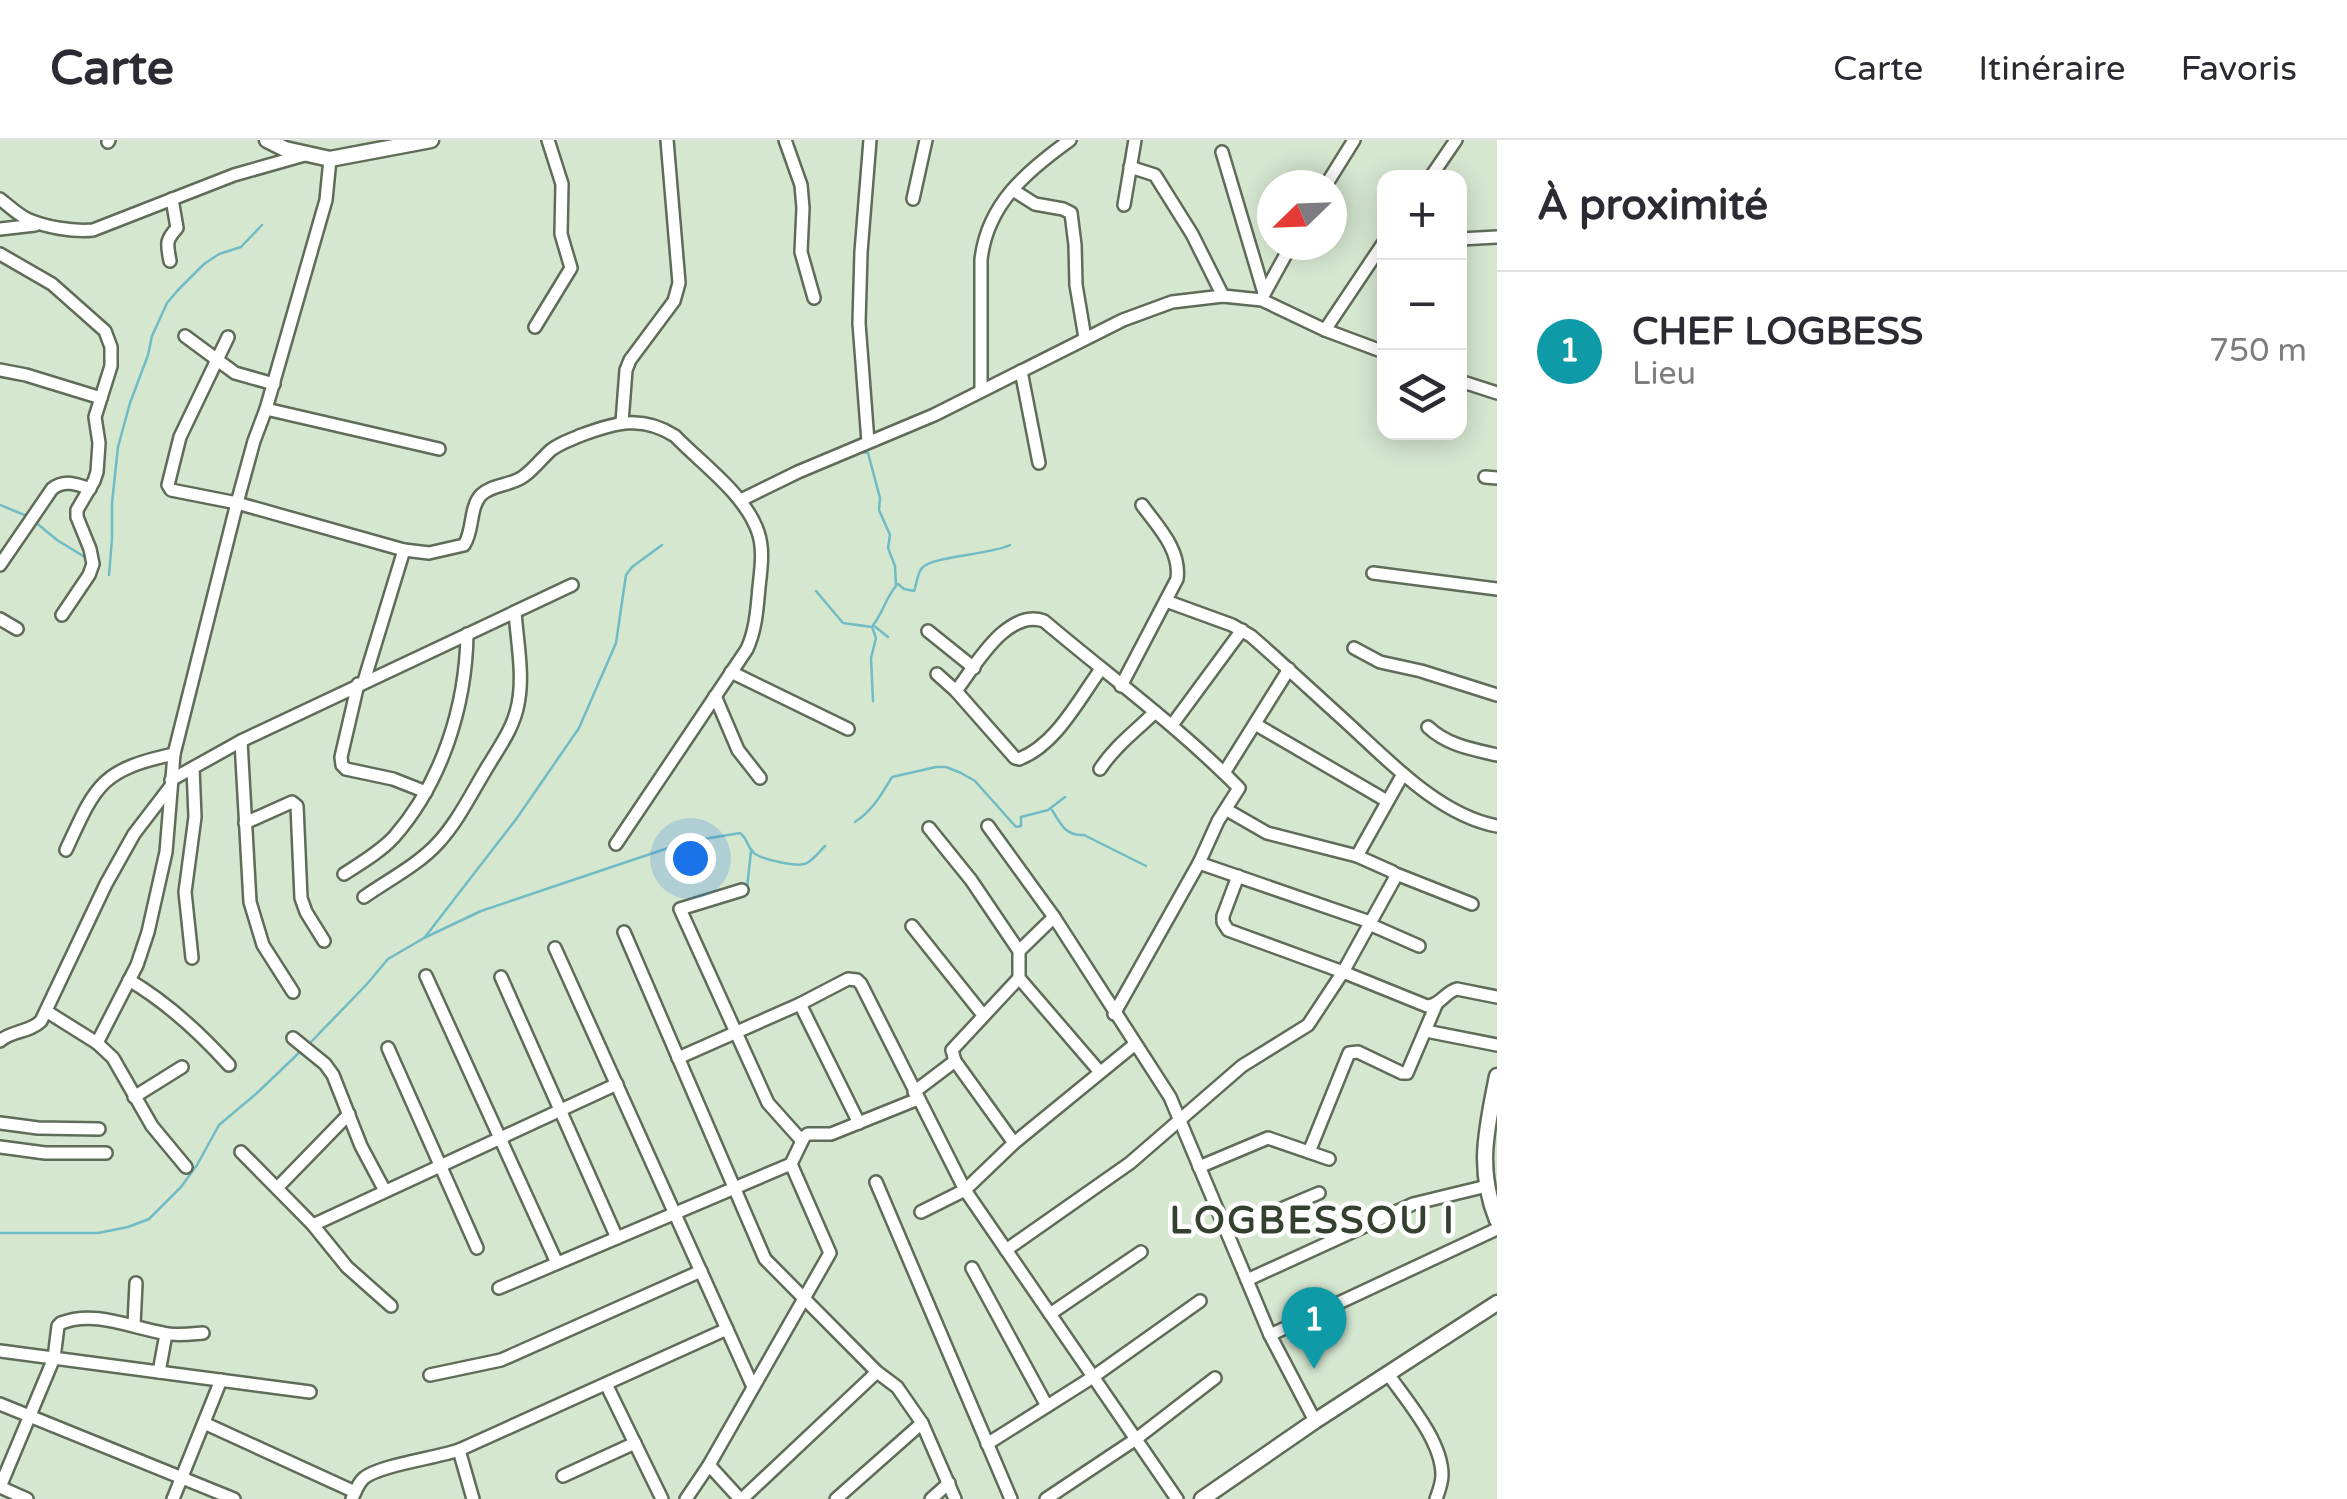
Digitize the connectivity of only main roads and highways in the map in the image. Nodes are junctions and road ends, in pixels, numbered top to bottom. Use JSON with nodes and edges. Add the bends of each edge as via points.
{"nodes":[{"id":1,"x":267,"y":140,"type":"edge"},
{"id":2,"x":432,"y":140,"type":"edge"},
{"id":3,"x":1497,"y":1076,"type":"edge"},
{"id":4,"x":1497,"y":1122,"type":"edge"},
{"id":5,"x":1492,"y":1189,"type":"edge"},
{"id":6,"x":1497,"y":1220,"type":"edge"},
{"id":7,"x":1497,"y":1304,"type":"edge"},
{"id":8,"x":1202,"y":1499,"type":"edge"}],
"edges":[{"from":1,"to":2,"type":"main road","via":[[330,159]]},
{"from":3,"to":5,"type":"main road","via":[[1484,1151]]},
{"from":4,"to":5,"type":"main road"},
{"from":5,"to":6,"type":"main road"},
{"from":7,"to":8,"type":"main road"}]}
